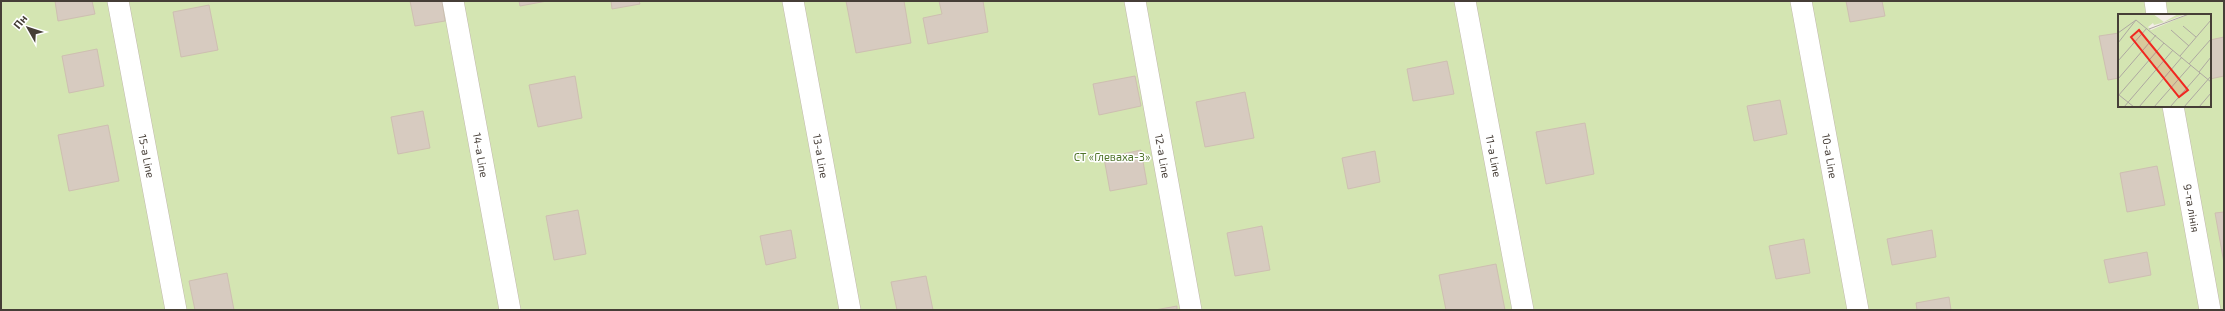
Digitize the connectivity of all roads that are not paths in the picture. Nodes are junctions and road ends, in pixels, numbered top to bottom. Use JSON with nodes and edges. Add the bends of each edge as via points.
{"nodes":[{"id":1,"x":118,"y":1,"type":"edge"},
{"id":2,"x":453,"y":1,"type":"edge"},
{"id":3,"x":793,"y":1,"type":"edge"},
{"id":4,"x":1135,"y":1,"type":"edge"},
{"id":5,"x":1465,"y":1,"type":"edge"},
{"id":6,"x":1801,"y":1,"type":"edge"},
{"id":7,"x":2155,"y":1,"type":"edge"},
{"id":8,"x":2157,"y":14,"type":"edge"},
{"id":9,"x":2173,"y":107,"type":"edge"},
{"id":10,"x":176,"y":310,"type":"edge"},
{"id":11,"x":510,"y":310,"type":"edge"},
{"id":12,"x":850,"y":310,"type":"edge"},
{"id":13,"x":1191,"y":310,"type":"edge"},
{"id":14,"x":1523,"y":310,"type":"edge"},
{"id":15,"x":1858,"y":310,"type":"edge"},
{"id":16,"x":2210,"y":310,"type":"edge"}],
"edges":[{"from":1,"to":10,"type":"lane","name":"15-a Line"},
{"from":2,"to":11,"type":"lane","name":"14-a Line"},
{"from":3,"to":12,"type":"lane","name":"13-a Line"},
{"from":4,"to":13,"type":"lane","name":"12-a Line"},
{"from":5,"to":14,"type":"lane","name":"11-a Line"},
{"from":6,"to":15,"type":"lane","name":"10-a Line"},
{"from":7,"to":8,"type":"lane"},
{"from":9,"to":16,"type":"lane","name":"9-та лінія"}]}
